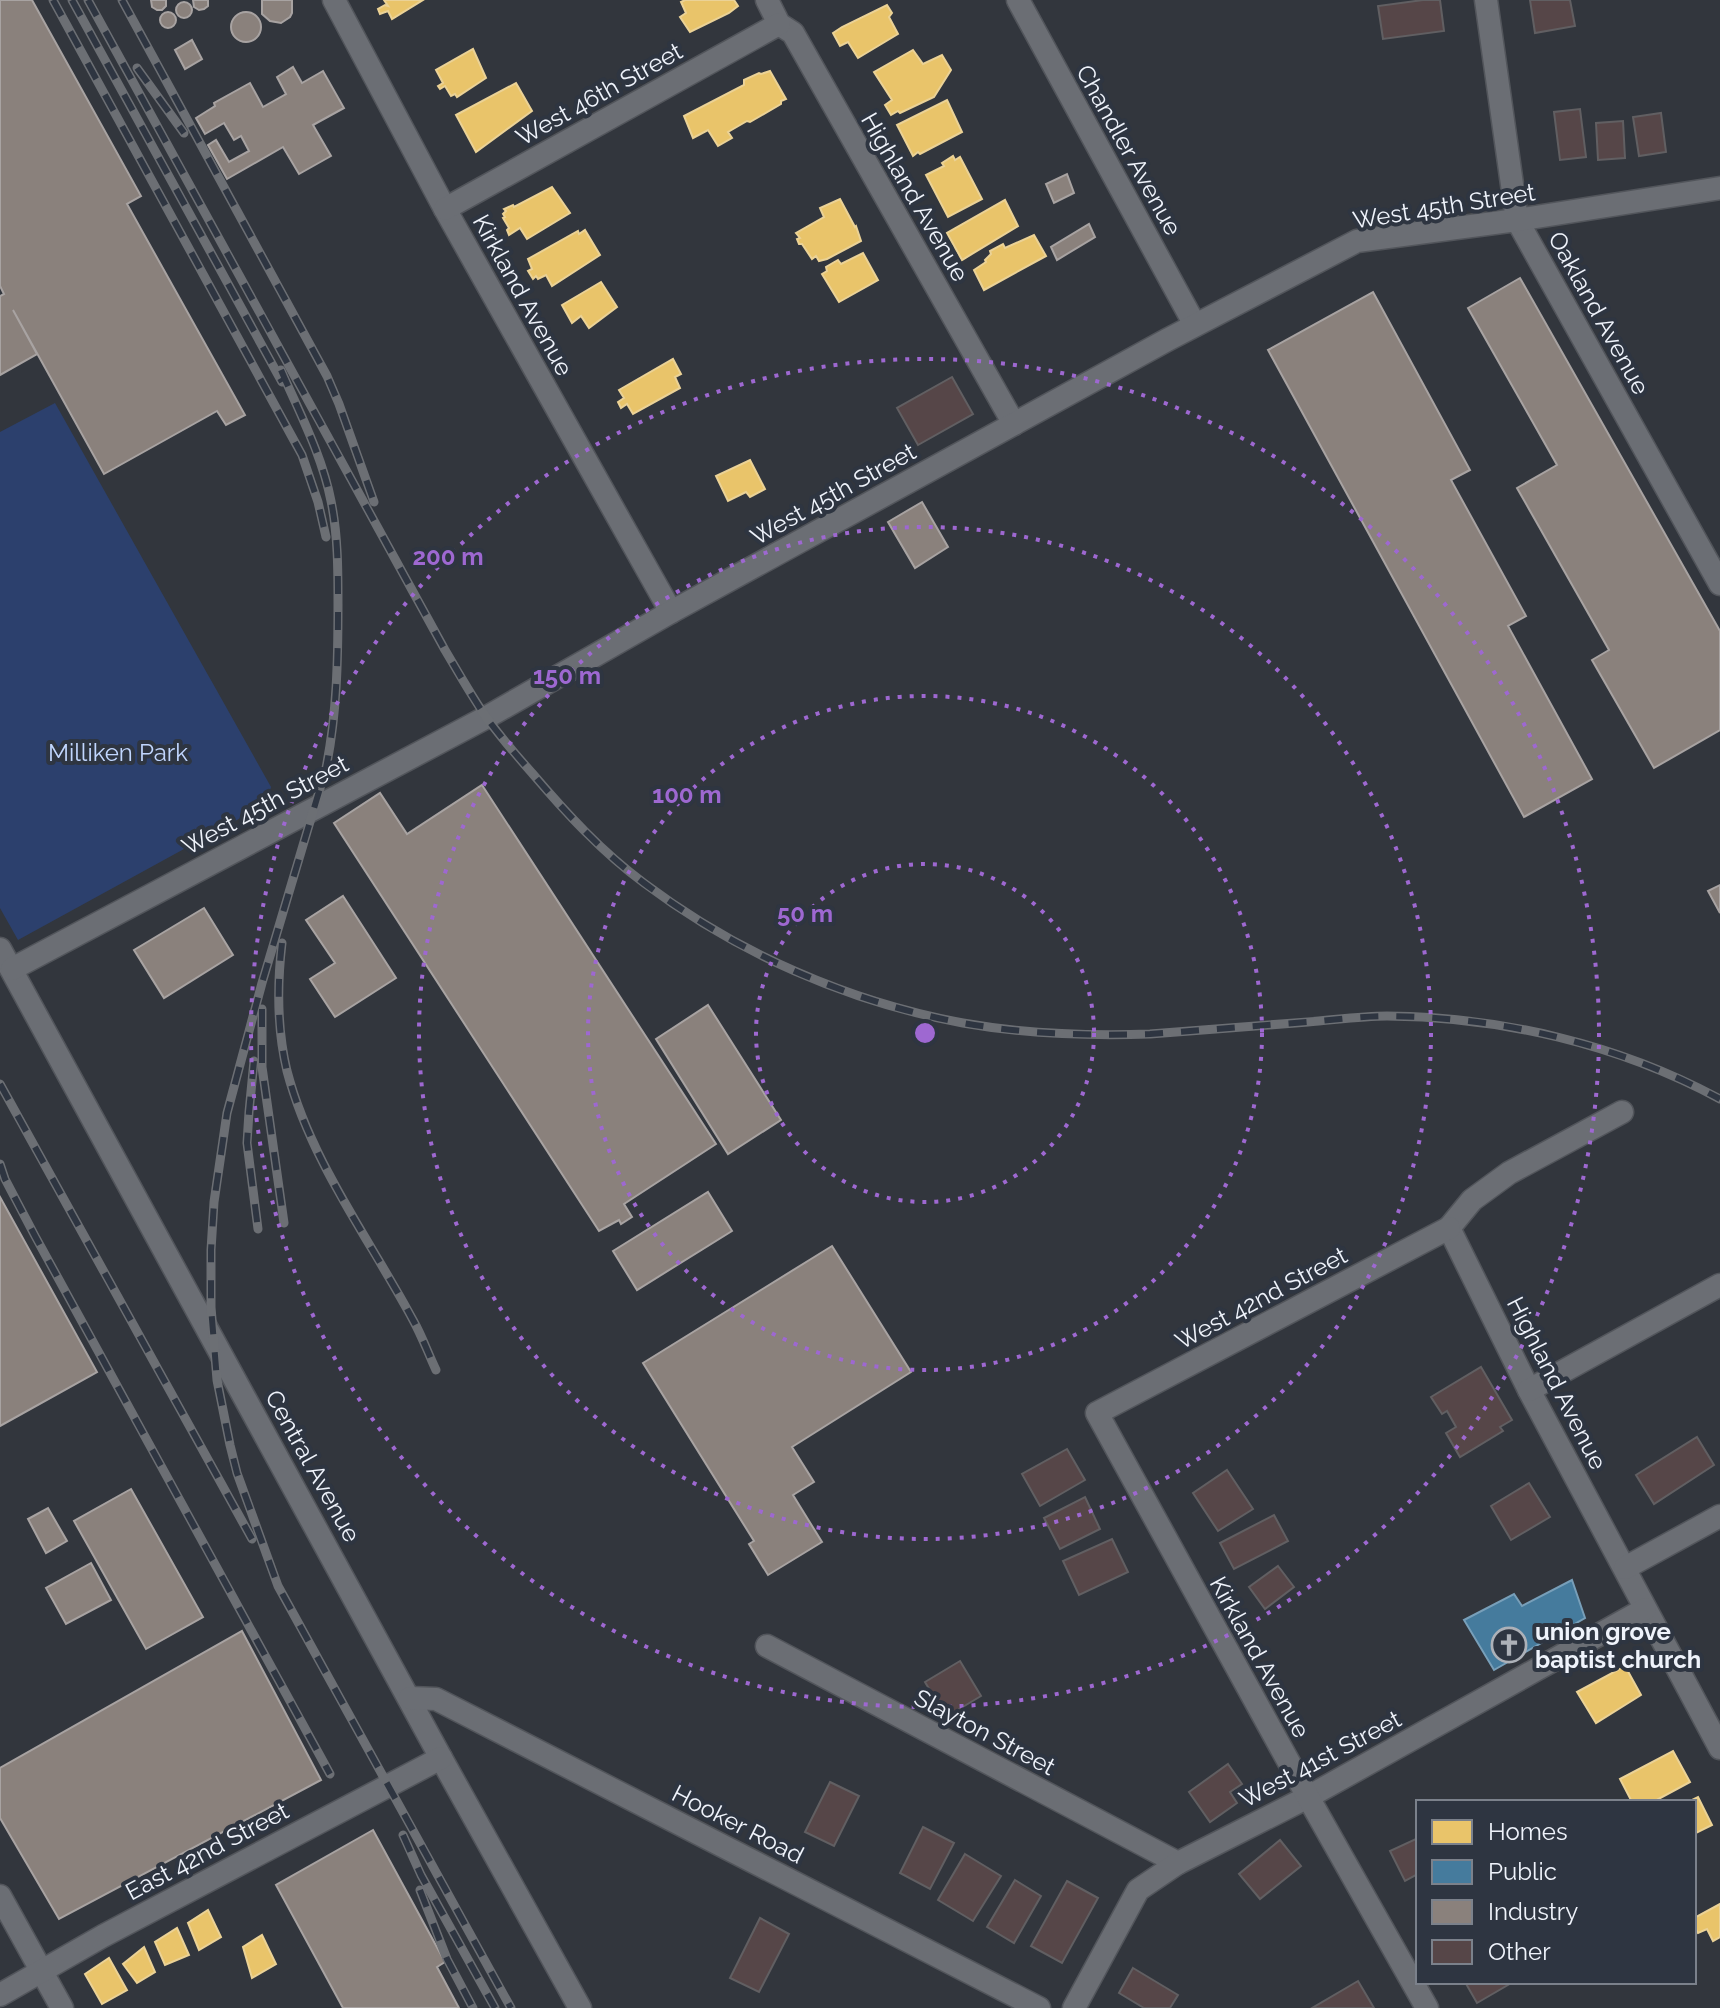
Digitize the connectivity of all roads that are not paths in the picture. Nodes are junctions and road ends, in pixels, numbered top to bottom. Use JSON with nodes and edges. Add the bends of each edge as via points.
{"nodes":[{"id":1,"x":334,"y":0,"type":"edge"},
{"id":2,"x":767,"y":0,"type":"edge"},
{"id":3,"x":1018,"y":0,"type":"edge"},
{"id":4,"x":1486,"y":0,"type":"edge"},
{"id":5,"x":779,"y":24,"type":"junction"},
{"id":6,"x":1720,"y":188,"type":"edge"},
{"id":7,"x":445,"y":209,"type":"junction"},
{"id":8,"x":1517,"y":220,"type":"junction"},
{"id":9,"x":1195,"y":325,"type":"junction"},
{"id":10,"x":1014,"y":424,"type":"junction"},
{"id":11,"x":1720,"y":584,"type":"edge"},
{"id":12,"x":671,"y":612,"type":"junction"},
{"id":13,"x":0,"y":949,"type":"edge"},
{"id":14,"x":12,"y":969,"type":"junction"},
{"id":15,"x":1622,"y":1112,"type":"dead end"},
{"id":16,"x":1449,"y":1228,"type":"junction"},
{"id":17,"x":1720,"y":1285,"type":"edge"},
{"id":18,"x":1529,"y":1390,"type":"junction"},
{"id":19,"x":1097,"y":1413,"type":"joint"},
{"id":20,"x":1720,"y":1516,"type":"edge"},
{"id":21,"x":1625,"y":1568,"type":"junction"},
{"id":22,"x":1645,"y":1609,"type":"junction"},
{"id":23,"x":767,"y":1646,"type":"dead end"},
{"id":24,"x":410,"y":1698,"type":"junction"},
{"id":25,"x":1720,"y":1748,"type":"edge"},
{"id":26,"x":441,"y":1758,"type":"junction"},
{"id":27,"x":1308,"y":1797,"type":"junction"},
{"id":28,"x":1178,"y":1863,"type":"junction"},
{"id":29,"x":0,"y":1896,"type":"edge"},
{"id":30,"x":42,"y":1972,"type":"junction"},
{"id":31,"x":0,"y":1995,"type":"edge"},
{"id":32,"x":62,"y":2008,"type":"edge"},
{"id":33,"x":580,"y":2008,"type":"edge"},
{"id":34,"x":1039,"y":2008,"type":"edge"},
{"id":35,"x":1074,"y":2008,"type":"edge"},
{"id":36,"x":1427,"y":2008,"type":"edge"}],
"edges":[{"from":1,"to":7,"type":"street","name":"Kirkland Avenue"},
{"from":2,"to":5,"type":"street","name":"Highland Avenue"},
{"from":3,"to":9,"type":"street","name":"Chandler Avenue"},
{"from":4,"to":8,"type":"street","name":"Oakland Avenue"},
{"from":5,"to":7,"type":"street","name":"West 46th Street"},
{"from":5,"to":10,"type":"street","name":"Highland Avenue","via":[[793,33]]},
{"from":6,"to":8,"type":"street","name":"West 45th Street"},
{"from":7,"to":12,"type":"street","name":"Kirkland Avenue"},
{"from":8,"to":9,"type":"street","name":"West 45th Street","via":[[1357,241]]},
{"from":8,"to":11,"type":"street","name":"Oakland Avenue"},
{"from":9,"to":10,"type":"street","name":"West 45th Street"},
{"from":10,"to":12,"type":"street","name":"West 45th Street"},
{"from":12,"to":14,"type":"street","name":"West 45th Street","via":[[487,717]]},
{"from":13,"to":14,"type":"street","name":"Central Avenue"},
{"from":14,"to":24,"type":"street","name":"Central Avenue"},
{"from":15,"to":16,"type":"street","via":[[1509,1173],[1472,1200]]},
{"from":16,"to":18,"type":"street","name":"Highland Avenue"},
{"from":16,"to":19,"type":"street","name":"West 42nd Street"},
{"from":17,"to":18,"type":"street"},
{"from":18,"to":21,"type":"street","name":"Highland Avenue"},
{"from":19,"to":27,"type":"street","name":"Kirkland Avenue"},
{"from":20,"to":21,"type":"street"},
{"from":21,"to":22,"type":"street","name":"Highland Avenue"},
{"from":22,"to":25,"type":"street","name":"Highland Avenue"},
{"from":22,"to":27,"type":"street","name":"West 41st Street"},
{"from":23,"to":28,"type":"street","name":"Slayton Street"},
{"from":24,"to":26,"type":"street","name":"Central Avenue"},
{"from":24,"to":34,"type":"street","name":"Hooker Road","via":[[436,1699]]},
{"from":26,"to":30,"type":"street","name":"East 42nd Street"},
{"from":26,"to":33,"type":"street","name":"Central Avenue"},
{"from":27,"to":28,"type":"street","name":"West 41st Street"},
{"from":27,"to":36,"type":"street","name":"Kirkland Avenue"},
{"from":28,"to":35,"type":"street","name":"West 41st Street","via":[[1138,1890]]},
{"from":29,"to":30,"type":"street"},
{"from":30,"to":31,"type":"street","name":"East 42nd Street"},
{"from":30,"to":32,"type":"street"}]}
